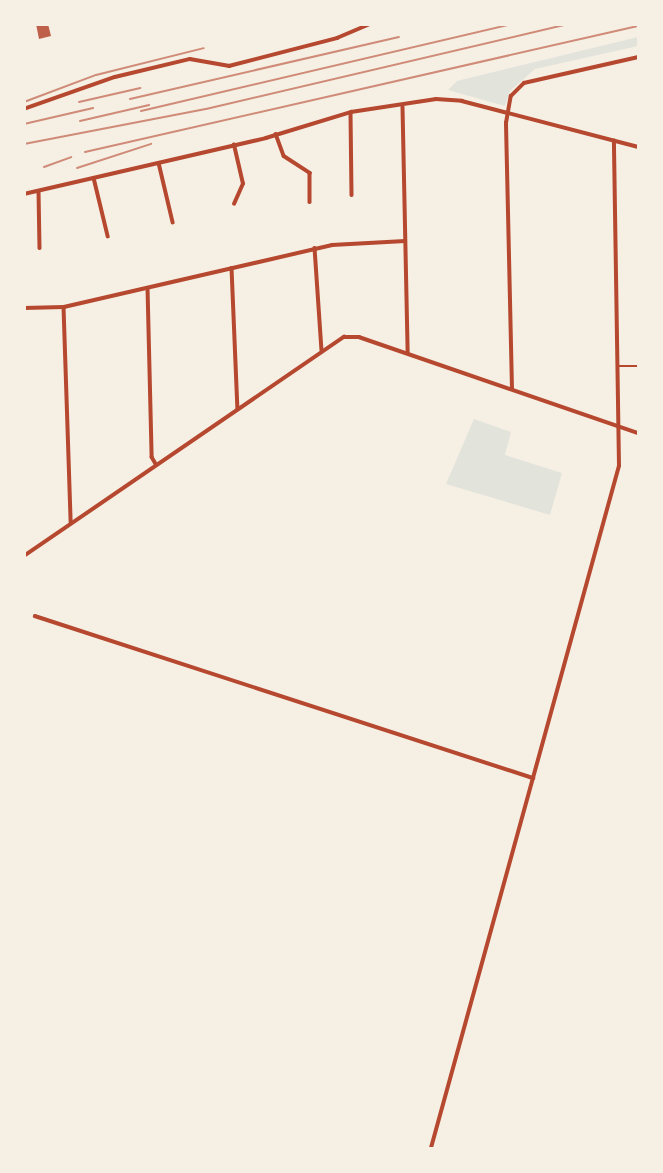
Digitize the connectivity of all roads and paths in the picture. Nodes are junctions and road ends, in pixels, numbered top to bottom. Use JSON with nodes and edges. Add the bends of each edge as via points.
{"nodes":[{"id":1,"x":370,"y":24,"type":"edge"},
{"id":2,"x":639,"y":57,"type":"edge"},
{"id":3,"x":403,"y":107,"type":"junction"},
{"id":4,"x":24,"y":109,"type":"edge"},
{"id":5,"x":351,"y":112,"type":"junction"},
{"id":6,"x":507,"y":113,"type":"junction"},
{"id":7,"x":276,"y":134,"type":"junction"},
{"id":8,"x":614,"y":141,"type":"junction"},
{"id":9,"x":234,"y":145,"type":"junction"},
{"id":10,"x":639,"y":147,"type":"edge"},
{"id":11,"x":159,"y":163,"type":"junction"},
{"id":12,"x":94,"y":178,"type":"junction"},
{"id":13,"x":39,"y":191,"type":"junction"},
{"id":14,"x":24,"y":194,"type":"edge"},
{"id":15,"x":352,"y":195,"type":"dead end"},
{"id":16,"x":310,"y":202,"type":"dead end"},
{"id":17,"x":233,"y":204,"type":"dead end"},
{"id":18,"x":173,"y":222,"type":"dead end"},
{"id":19,"x":108,"y":236,"type":"dead end"},
{"id":20,"x":405,"y":241,"type":"junction"},
{"id":21,"x":40,"y":248,"type":"dead end"},
{"id":22,"x":315,"y":248,"type":"junction"},
{"id":23,"x":232,"y":268,"type":"junction"},
{"id":24,"x":148,"y":288,"type":"junction"},
{"id":25,"x":64,"y":307,"type":"junction"},
{"id":26,"x":24,"y":308,"type":"edge"},
{"id":27,"x":322,"y":350,"type":"junction"},
{"id":28,"x":408,"y":354,"type":"junction"},
{"id":29,"x":618,"y":366,"type":"junction"},
{"id":30,"x":639,"y":366,"type":"edge"},
{"id":31,"x":512,"y":389,"type":"junction"},
{"id":32,"x":237,"y":408,"type":"junction"},
{"id":33,"x":619,"y":425,"type":"junction"},
{"id":34,"x":639,"y":433,"type":"edge"},
{"id":35,"x":156,"y":464,"type":"junction"},
{"id":36,"x":72,"y":523,"type":"junction"},
{"id":37,"x":24,"y":556,"type":"edge"},
{"id":38,"x":35,"y":616,"type":"dead end"},
{"id":39,"x":533,"y":778,"type":"junction"},
{"id":40,"x":431,"y":1149,"type":"edge"}],
"edges":[{"from":1,"to":4,"type":"street","via":[[337,38],[229,66],[190,59],[140,71]]},
{"from":2,"to":6,"type":"street","via":[[524,83],[513,93]]},
{"from":3,"to":5,"type":"street"},
{"from":3,"to":6,"type":"street","via":[[451,99]]},
{"from":3,"to":20,"type":"street"},
{"from":5,"to":7,"type":"street"},
{"from":5,"to":15,"type":"street"},
{"from":6,"to":8,"type":"street"},
{"from":6,"to":31,"type":"street"},
{"from":7,"to":9,"type":"street"},
{"from":7,"to":16,"type":"street","via":[[284,156],[310,173]]},
{"from":8,"to":10,"type":"street"},
{"from":8,"to":29,"type":"street"},
{"from":9,"to":11,"type":"street"},
{"from":9,"to":17,"type":"street","via":[[243,188]]},
{"from":11,"to":12,"type":"street"},
{"from":11,"to":18,"type":"street"},
{"from":12,"to":13,"type":"street"},
{"from":12,"to":19,"type":"street"},
{"from":13,"to":14,"type":"street"},
{"from":13,"to":21,"type":"street"},
{"from":20,"to":22,"type":"street"},
{"from":20,"to":28,"type":"street"},
{"from":22,"to":23,"type":"street"},
{"from":22,"to":27,"type":"street"},
{"from":23,"to":24,"type":"street"},
{"from":23,"to":32,"type":"street"},
{"from":24,"to":25,"type":"street"},
{"from":24,"to":35,"type":"street","via":[[152,457]]},
{"from":25,"to":26,"type":"street"},
{"from":25,"to":36,"type":"street"},
{"from":27,"to":28,"type":"street","via":[[351,335]]},
{"from":27,"to":32,"type":"street"},
{"from":28,"to":31,"type":"street"},
{"from":29,"to":30,"type":"lane"},
{"from":29,"to":33,"type":"street"},
{"from":31,"to":33,"type":"street"},
{"from":32,"to":35,"type":"street"},
{"from":33,"to":34,"type":"street"},
{"from":33,"to":39,"type":"street","via":[[614,488]]},
{"from":35,"to":36,"type":"street"},
{"from":36,"to":37,"type":"street"},
{"from":38,"to":39,"type":"street"},
{"from":39,"to":40,"type":"street"}]}
